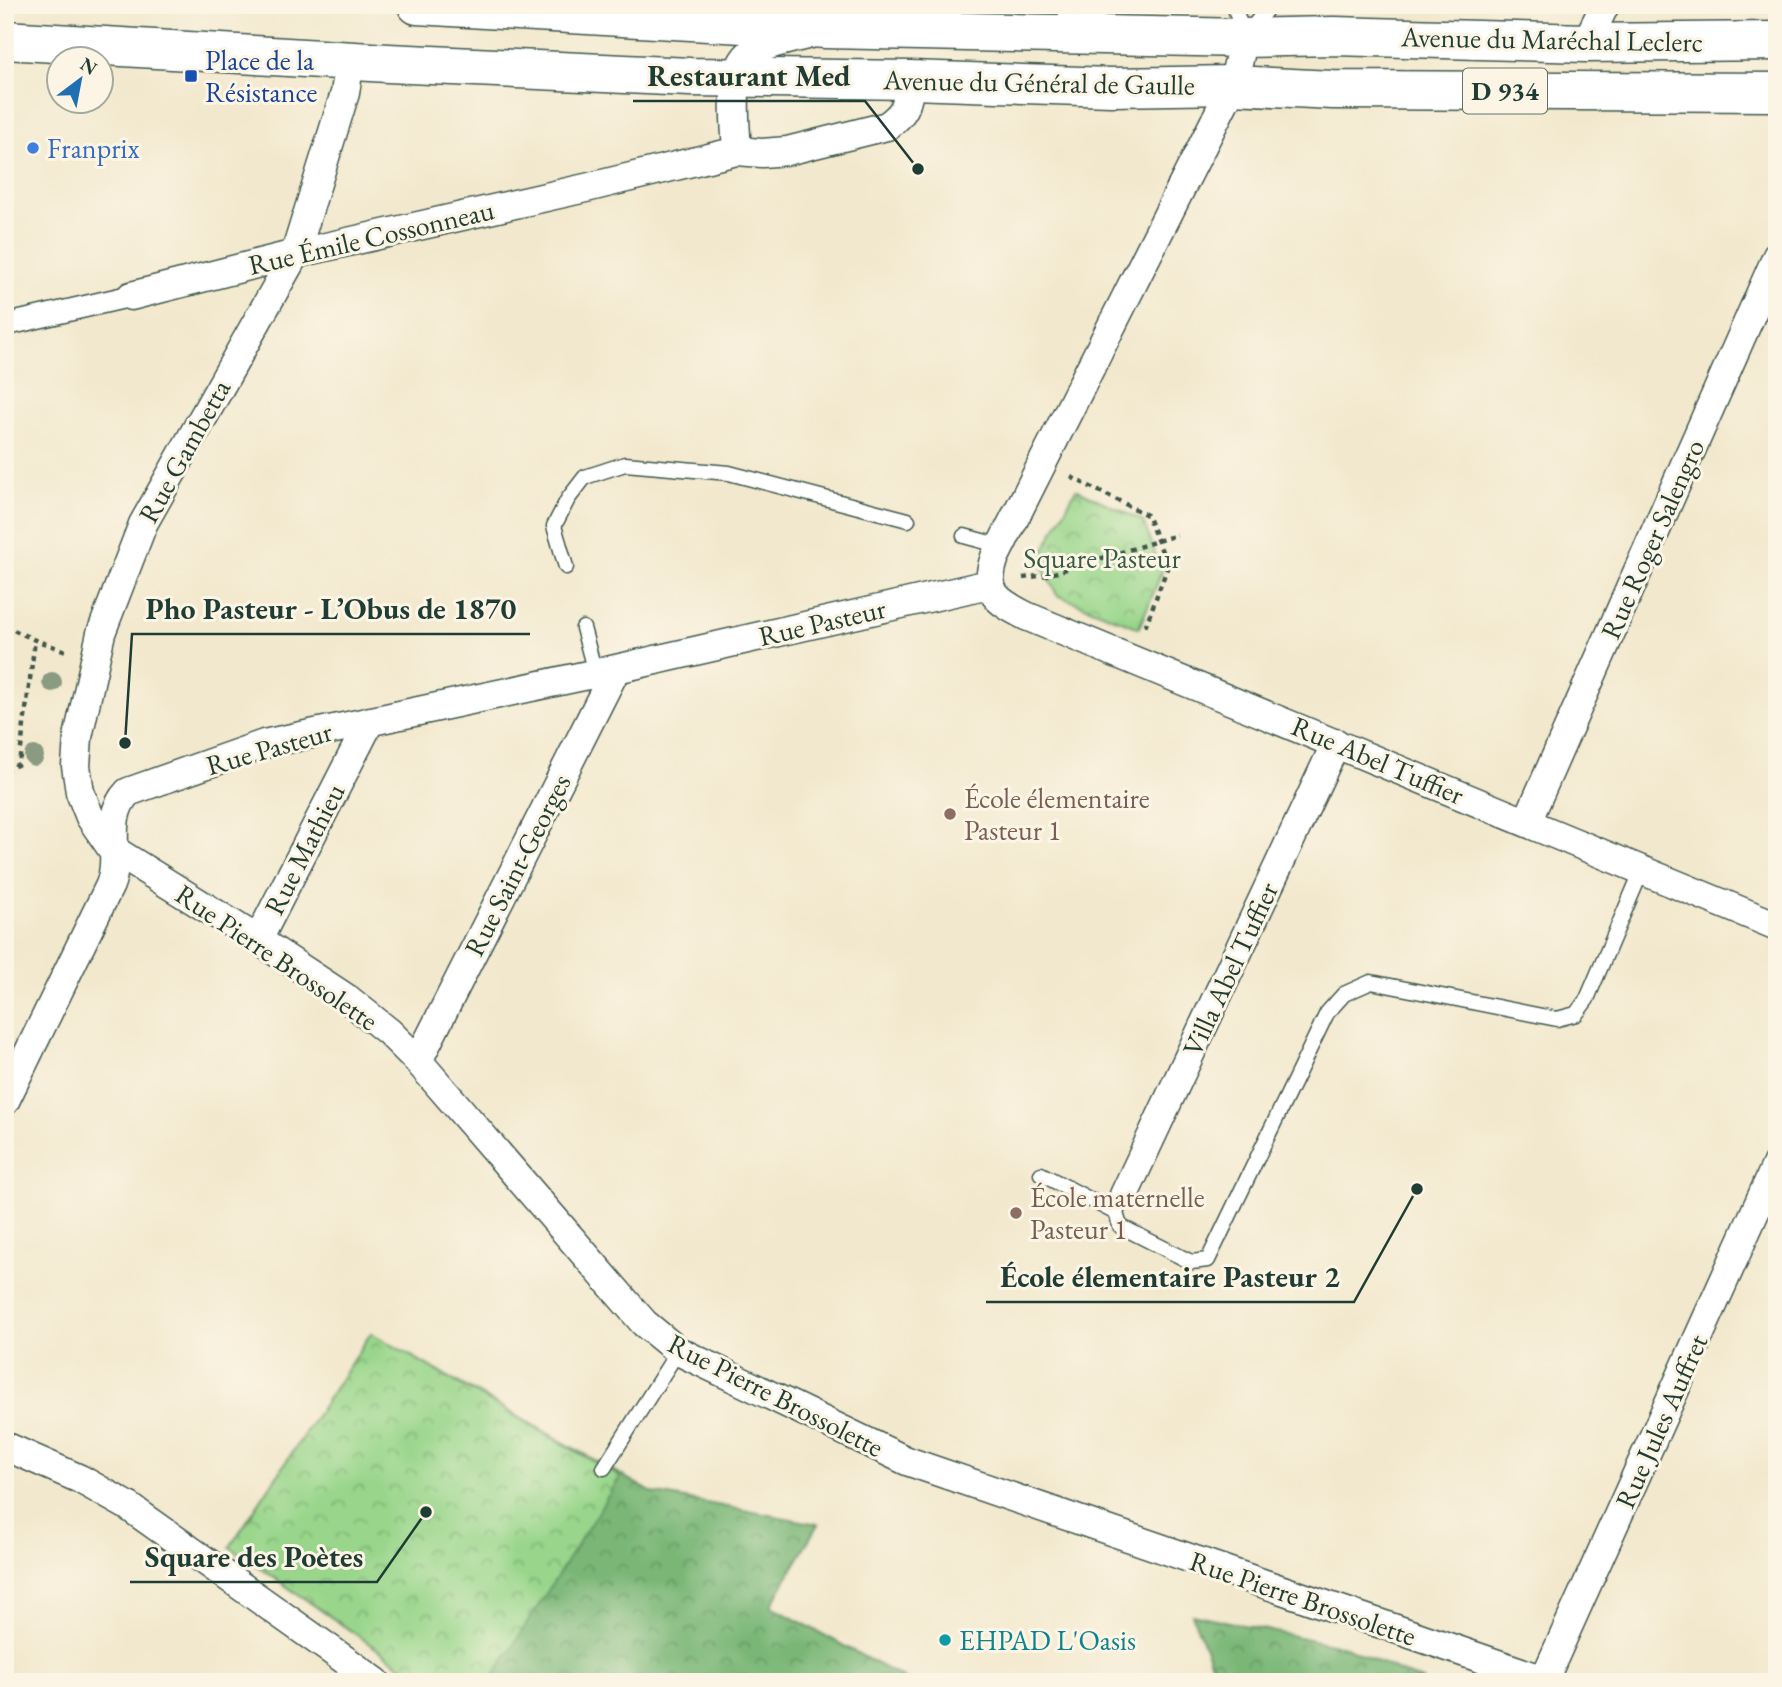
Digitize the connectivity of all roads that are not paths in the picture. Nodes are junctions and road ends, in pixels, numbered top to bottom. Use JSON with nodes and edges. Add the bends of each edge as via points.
{"nodes":[{"id":1,"x":417,"y":5,"type":"edge"},
{"id":2,"x":1270,"y":5,"type":"edge"},
{"id":3,"x":1605,"y":5,"type":"edge"},
{"id":4,"x":689,"y":11,"type":"edge"},
{"id":5,"x":1064,"y":20,"type":"edge"},
{"id":6,"x":1239,"y":21,"type":"edge"},
{"id":7,"x":826,"y":29,"type":"junction"},
{"id":8,"x":5,"y":40,"type":"edge"},
{"id":9,"x":1777,"y":41,"type":"edge"},
{"id":10,"x":1586,"y":43,"type":"junction"},
{"id":11,"x":351,"y":60,"type":"junction"},
{"id":12,"x":736,"y":77,"type":"junction"},
{"id":13,"x":911,"y":80,"type":"junction"},
{"id":14,"x":1233,"y":85,"type":"junction"},
{"id":15,"x":1777,"y":92,"type":"edge"},
{"id":16,"x":737,"y":151,"type":"junction"},
{"id":17,"x":295,"y":254,"type":"junction"},
{"id":18,"x":1777,"y":256,"type":"edge"},
{"id":19,"x":131,"y":296,"type":"joint"},
{"id":20,"x":5,"y":325,"type":"edge"},
{"id":21,"x":908,"y":520,"type":"dead end"},
{"id":22,"x":964,"y":536,"type":"dead end"},
{"id":23,"x":1001,"y":546,"type":"junction"},
{"id":24,"x":566,"y":568,"type":"dead end"},
{"id":25,"x":989,"y":584,"type":"junction"},
{"id":26,"x":583,"y":628,"type":"dead end"},
{"id":27,"x":606,"y":671,"type":"junction"},
{"id":28,"x":370,"y":721,"type":"junction"},
{"id":29,"x":1336,"y":743,"type":"junction"},
{"id":30,"x":1527,"y":822,"type":"junction"},
{"id":31,"x":112,"y":849,"type":"junction"},
{"id":32,"x":1642,"y":870,"type":"junction"},
{"id":33,"x":1777,"y":926,"type":"edge"},
{"id":34,"x":258,"y":940,"type":"junction"},
{"id":35,"x":418,"y":1061,"type":"junction"},
{"id":36,"x":5,"y":1101,"type":"edge"},
{"id":37,"x":1777,"y":1163,"type":"edge"},
{"id":38,"x":1041,"y":1174,"type":"dead end"},
{"id":39,"x":1120,"y":1204,"type":"junction"},
{"id":40,"x":678,"y":1350,"type":"junction"},
{"id":41,"x":5,"y":1446,"type":"edge"},
{"id":42,"x":604,"y":1468,"type":"dead end"},
{"id":43,"x":1547,"y":1681,"type":"edge"},
{"id":44,"x":376,"y":1682,"type":"edge"}],
"edges":[{"from":1,"to":4,"type":"main road","name":"Avenue du Général de Gaulle","number":"D 934"},
{"from":2,"to":6,"type":"lane"},
{"from":3,"to":10,"type":"street"},
{"from":4,"to":7,"type":"main road","name":"Avenue du Général de Gaulle","number":"D 934"},
{"from":5,"to":6,"type":"main road","name":"Avenue du Général de Gaulle","number":"D 934"},
{"from":5,"to":7,"type":"main road","name":"Avenue du Général de Gaulle","number":"D 934"},
{"from":6,"to":10,"type":"main road","name":"Avenue du Maréchal Leclerc","number":"D 934","via":[[1334,36]]},
{"from":6,"to":14,"type":"street"},
{"from":7,"to":12,"type":"street","via":[[754,51],[742,61]]},
{"from":8,"to":11,"type":"main road","name":"Avenue du Général de Gaulle","number":"D 934"},
{"from":9,"to":10,"type":"main road","name":"Avenue du Maréchal Leclerc","number":"D 934"},
{"from":11,"to":12,"type":"main road","name":"Avenue du Général de Gaulle","number":"D 934"},
{"from":11,"to":17,"type":"street","name":"Rue Gambetta"},
{"from":12,"to":13,"type":"main road","name":"Avenue du Général de Gaulle","number":"D 934"},
{"from":12,"to":16,"type":"street"},
{"from":13,"to":14,"type":"main road","name":"Avenue du Général de Gaulle","number":"D 934","via":[[1111,87]]},
{"from":13,"to":16,"type":"street","name":"Rue Émile Cossonneau","via":[[901,117],[887,126],[787,151]]},
{"from":14,"to":15,"type":"main road","name":"Avenue du Maréchal Leclerc","number":"D 934","via":[[1333,90]]},
{"from":14,"to":23,"type":"street"},
{"from":16,"to":17,"type":"street","name":"Rue Émile Cossonneau"},
{"from":17,"to":19,"type":"street","name":"Rue Émile Cossonneau"},
{"from":17,"to":31,"type":"street","name":"Rue Gambetta","via":[[143,524],[101,633],[76,766],[90,817]]},
{"from":18,"to":30,"type":"street","name":"Rue Roger Salengro"},
{"from":19,"to":20,"type":"street","name":"Rue Émile Cossonneau"},
{"from":21,"to":24,"type":"lane","via":[[729,473],[625,464],[585,477],[568,499],[554,526]]},
{"from":22,"to":23,"type":"lane"},
{"from":23,"to":25,"type":"street","via":[[989,572]]},
{"from":25,"to":27,"type":"street","name":"Rue Pasteur"},
{"from":25,"to":29,"type":"street","name":"Rue Abel Tuffier","via":[[1003,604]]},
{"from":26,"to":27,"type":"lane"},
{"from":27,"to":28,"type":"street","name":"Rue Pasteur"},
{"from":27,"to":35,"type":"street","name":"Rue Saint-Georges"},
{"from":28,"to":31,"type":"street","name":"Rue Pasteur","via":[[264,744],[128,792],[118,802]]},
{"from":28,"to":34,"type":"street","name":"Rue Mathieu"},
{"from":29,"to":30,"type":"street","name":"Rue Abel Tuffier"},
{"from":29,"to":39,"type":"street","name":"Villa Abel Tuffier"},
{"from":30,"to":32,"type":"street","name":"Rue Abel Tuffier"},
{"from":31,"to":34,"type":"street","name":"Rue Pierre Brossolette"},
{"from":31,"to":36,"type":"street","name":"Rue Pasteur","via":[[115,872],[110,885]]},
{"from":32,"to":33,"type":"street","name":"Rue Abel Tuffier"},
{"from":32,"to":39,"type":"lane","via":[[1587,999],[1576,1014],[1557,1019],[1371,982],[1344,993],[1327,1013],[1208,1260],[1191,1262],[1120,1226]]},
{"from":34,"to":35,"type":"street","name":"Rue Pierre Brossolette","via":[[370,1016]]},
{"from":35,"to":40,"type":"street","name":"Rue Pierre Brossolette","via":[[644,1323]]},
{"from":37,"to":43,"type":"street","name":"Rue Jules Auffret"},
{"from":38,"to":39,"type":"lane"},
{"from":40,"to":42,"type":"lane"},
{"from":40,"to":43,"type":"street","name":"Rue Pierre Brossolette","via":[[907,1461]]},
{"from":41,"to":44,"type":"street","via":[[128,1506]]}]}
